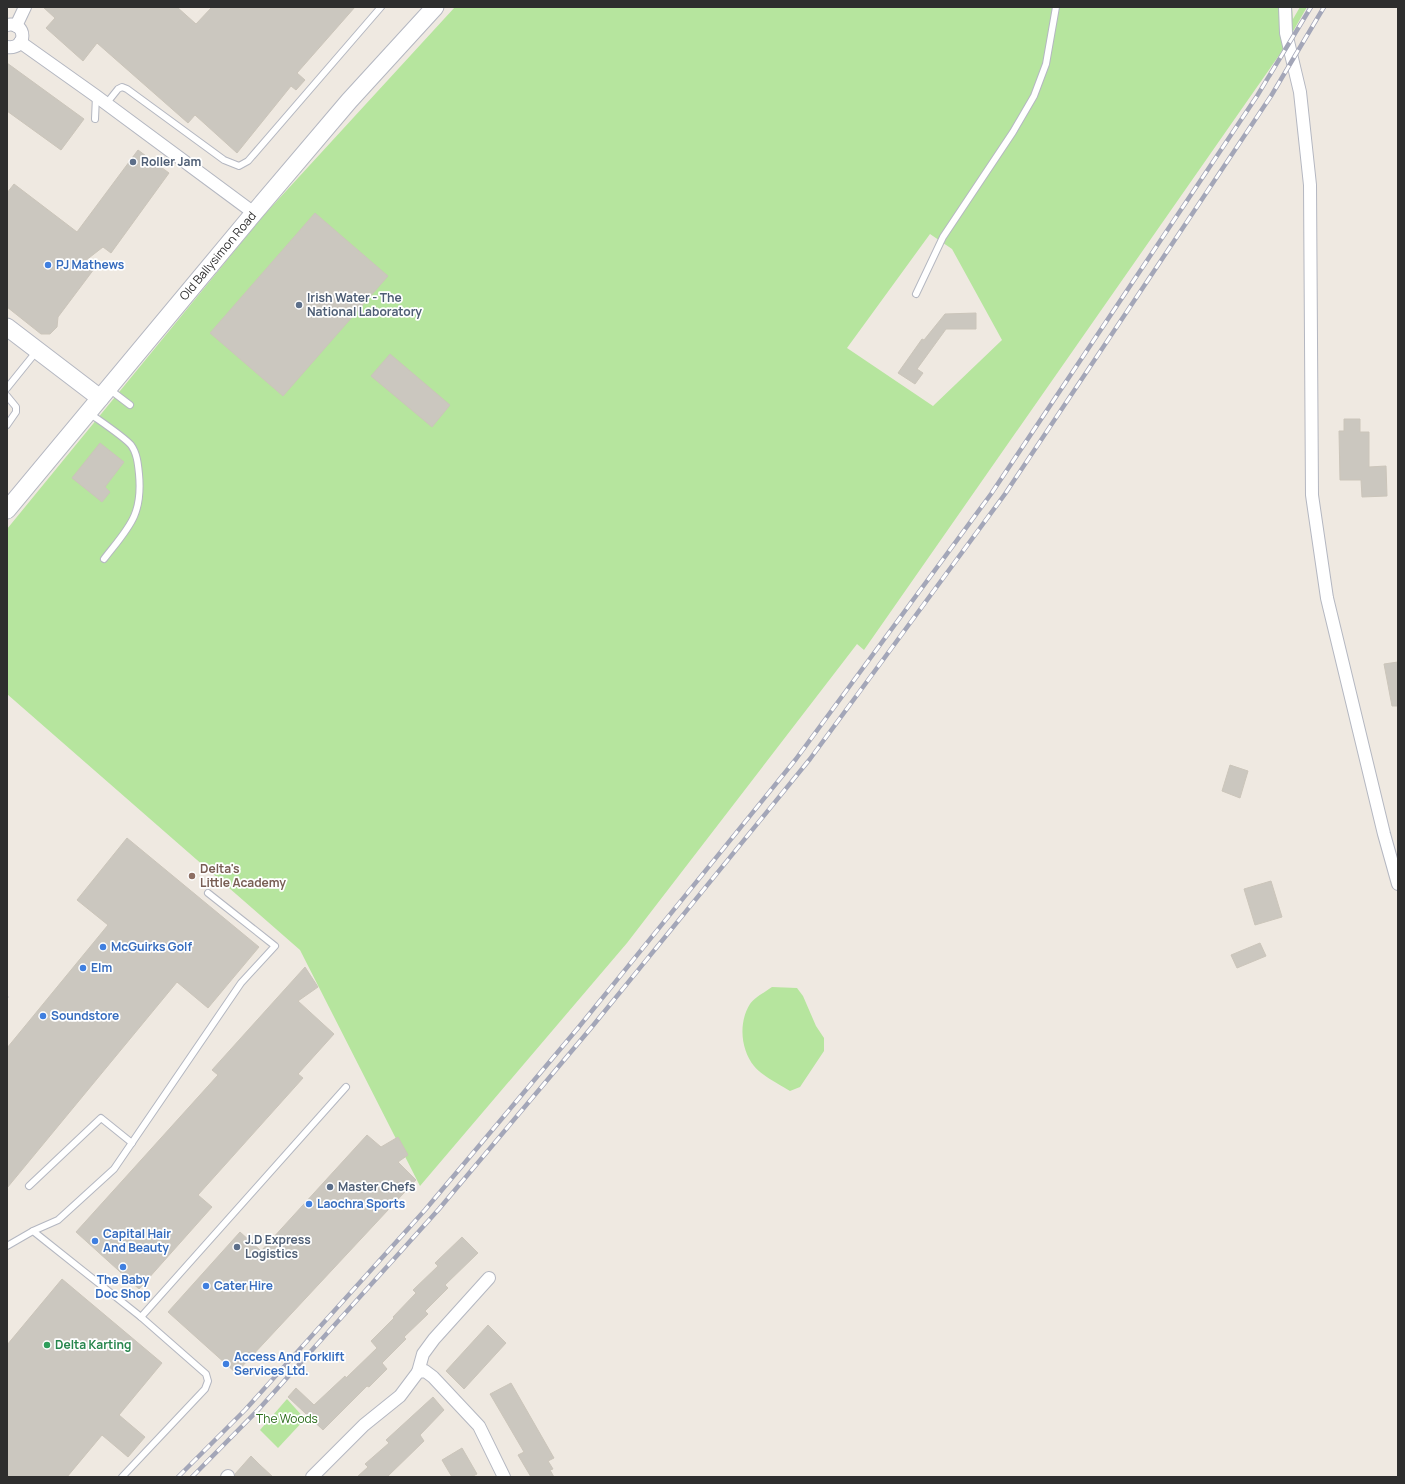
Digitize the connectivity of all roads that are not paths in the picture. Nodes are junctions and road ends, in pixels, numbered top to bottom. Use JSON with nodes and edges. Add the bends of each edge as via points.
{"nodes":[{"id":1,"x":25,"y":7,"type":"edge"},
{"id":2,"x":381,"y":7,"type":"edge"},
{"id":3,"x":435,"y":7,"type":"edge"},
{"id":4,"x":1056,"y":7,"type":"edge"},
{"id":5,"x":1286,"y":7,"type":"edge"},
{"id":6,"x":12,"y":25,"type":"edge"},
{"id":7,"x":20,"y":42,"type":"junction"},
{"id":8,"x":7,"y":47,"type":"edge"},
{"id":9,"x":96,"y":96,"type":"junction"},
{"id":10,"x":106,"y":104,"type":"junction"},
{"id":11,"x":95,"y":119,"type":"dead end"},
{"id":12,"x":254,"y":212,"type":"junction"},
{"id":13,"x":916,"y":294,"type":"dead end"},
{"id":14,"x":7,"y":327,"type":"edge"},
{"id":15,"x":37,"y":350,"type":"junction"},
{"id":16,"x":7,"y":388,"type":"edge"},
{"id":17,"x":104,"y":393,"type":"junction"},
{"id":18,"x":7,"y":396,"type":"edge"},
{"id":19,"x":130,"y":405,"type":"dead end"},
{"id":20,"x":88,"y":412,"type":"junction"},
{"id":21,"x":7,"y":425,"type":"edge"},
{"id":22,"x":7,"y":510,"type":"edge"},
{"id":23,"x":104,"y":559,"type":"dead end"},
{"id":24,"x":1398,"y":884,"type":"edge"},
{"id":25,"x":208,"y":893,"type":"dead end"},
{"id":26,"x":346,"y":1087,"type":"dead end"},
{"id":27,"x":132,"y":1143,"type":"junction"},
{"id":28,"x":29,"y":1186,"type":"dead end"},
{"id":29,"x":33,"y":1231,"type":"junction"},
{"id":30,"x":7,"y":1246,"type":"edge"},
{"id":31,"x":489,"y":1278,"type":"dead end"},
{"id":32,"x":141,"y":1317,"type":"junction"},
{"id":33,"x":418,"y":1372,"type":"junction"},
{"id":34,"x":122,"y":1477,"type":"edge"},
{"id":35,"x":312,"y":1477,"type":"edge"},
{"id":36,"x":504,"y":1477,"type":"edge"}],
"edges":[{"from":1,"to":6,"type":"street"},
{"from":2,"to":10,"type":"lane","via":[[248,161],[239,166],[224,160],[127,89],[118,89]]},
{"from":3,"to":12,"type":"street","name":"Old Ballysimon Road","via":[[349,101]]},
{"from":4,"to":13,"type":"lane","via":[[1046,64],[1034,96],[943,237]]},
{"from":5,"to":24,"type":"street","via":[[1286,33],[1300,92],[1310,185],[1312,495],[1328,598]]},
{"from":6,"to":7,"type":"street","via":[[22,33]]},
{"from":7,"to":8,"type":"street","via":[[16,46]]},
{"from":7,"to":9,"type":"street"},
{"from":9,"to":10,"type":"street"},
{"from":9,"to":11,"type":"lane"},
{"from":10,"to":12,"type":"street"},
{"from":12,"to":17,"type":"street","name":"Old Ballysimon Road"},
{"from":14,"to":15,"type":"street"},
{"from":15,"to":16,"type":"lane"},
{"from":15,"to":17,"type":"street"},
{"from":17,"to":19,"type":"lane"},
{"from":17,"to":20,"type":"street","name":"Old Ballysimon Road"},
{"from":18,"to":21,"type":"lane","via":[[16,407],[16,412]]},
{"from":20,"to":22,"type":"street","name":"Old Ballysimon Road"},
{"from":20,"to":23,"type":"lane","via":[[129,443],[135,451],[138,470],[140,498],[133,522]]},
{"from":25,"to":27,"type":"lane","via":[[275,946],[241,983]]},
{"from":26,"to":32,"type":"lane"},
{"from":27,"to":28,"type":"lane","via":[[101,1118]]},
{"from":27,"to":29,"type":"lane","via":[[114,1169],[58,1220]]},
{"from":29,"to":30,"type":"lane"},
{"from":29,"to":32,"type":"lane"},
{"from":31,"to":33,"type":"street","via":[[434,1339],[423,1354]]},
{"from":32,"to":34,"type":"lane","via":[[198,1366],[206,1374],[208,1381],[205,1389]]},
{"from":33,"to":35,"type":"street","via":[[400,1396],[364,1425]]},
{"from":33,"to":36,"type":"street","via":[[425,1371],[433,1377],[479,1426]]}]}
